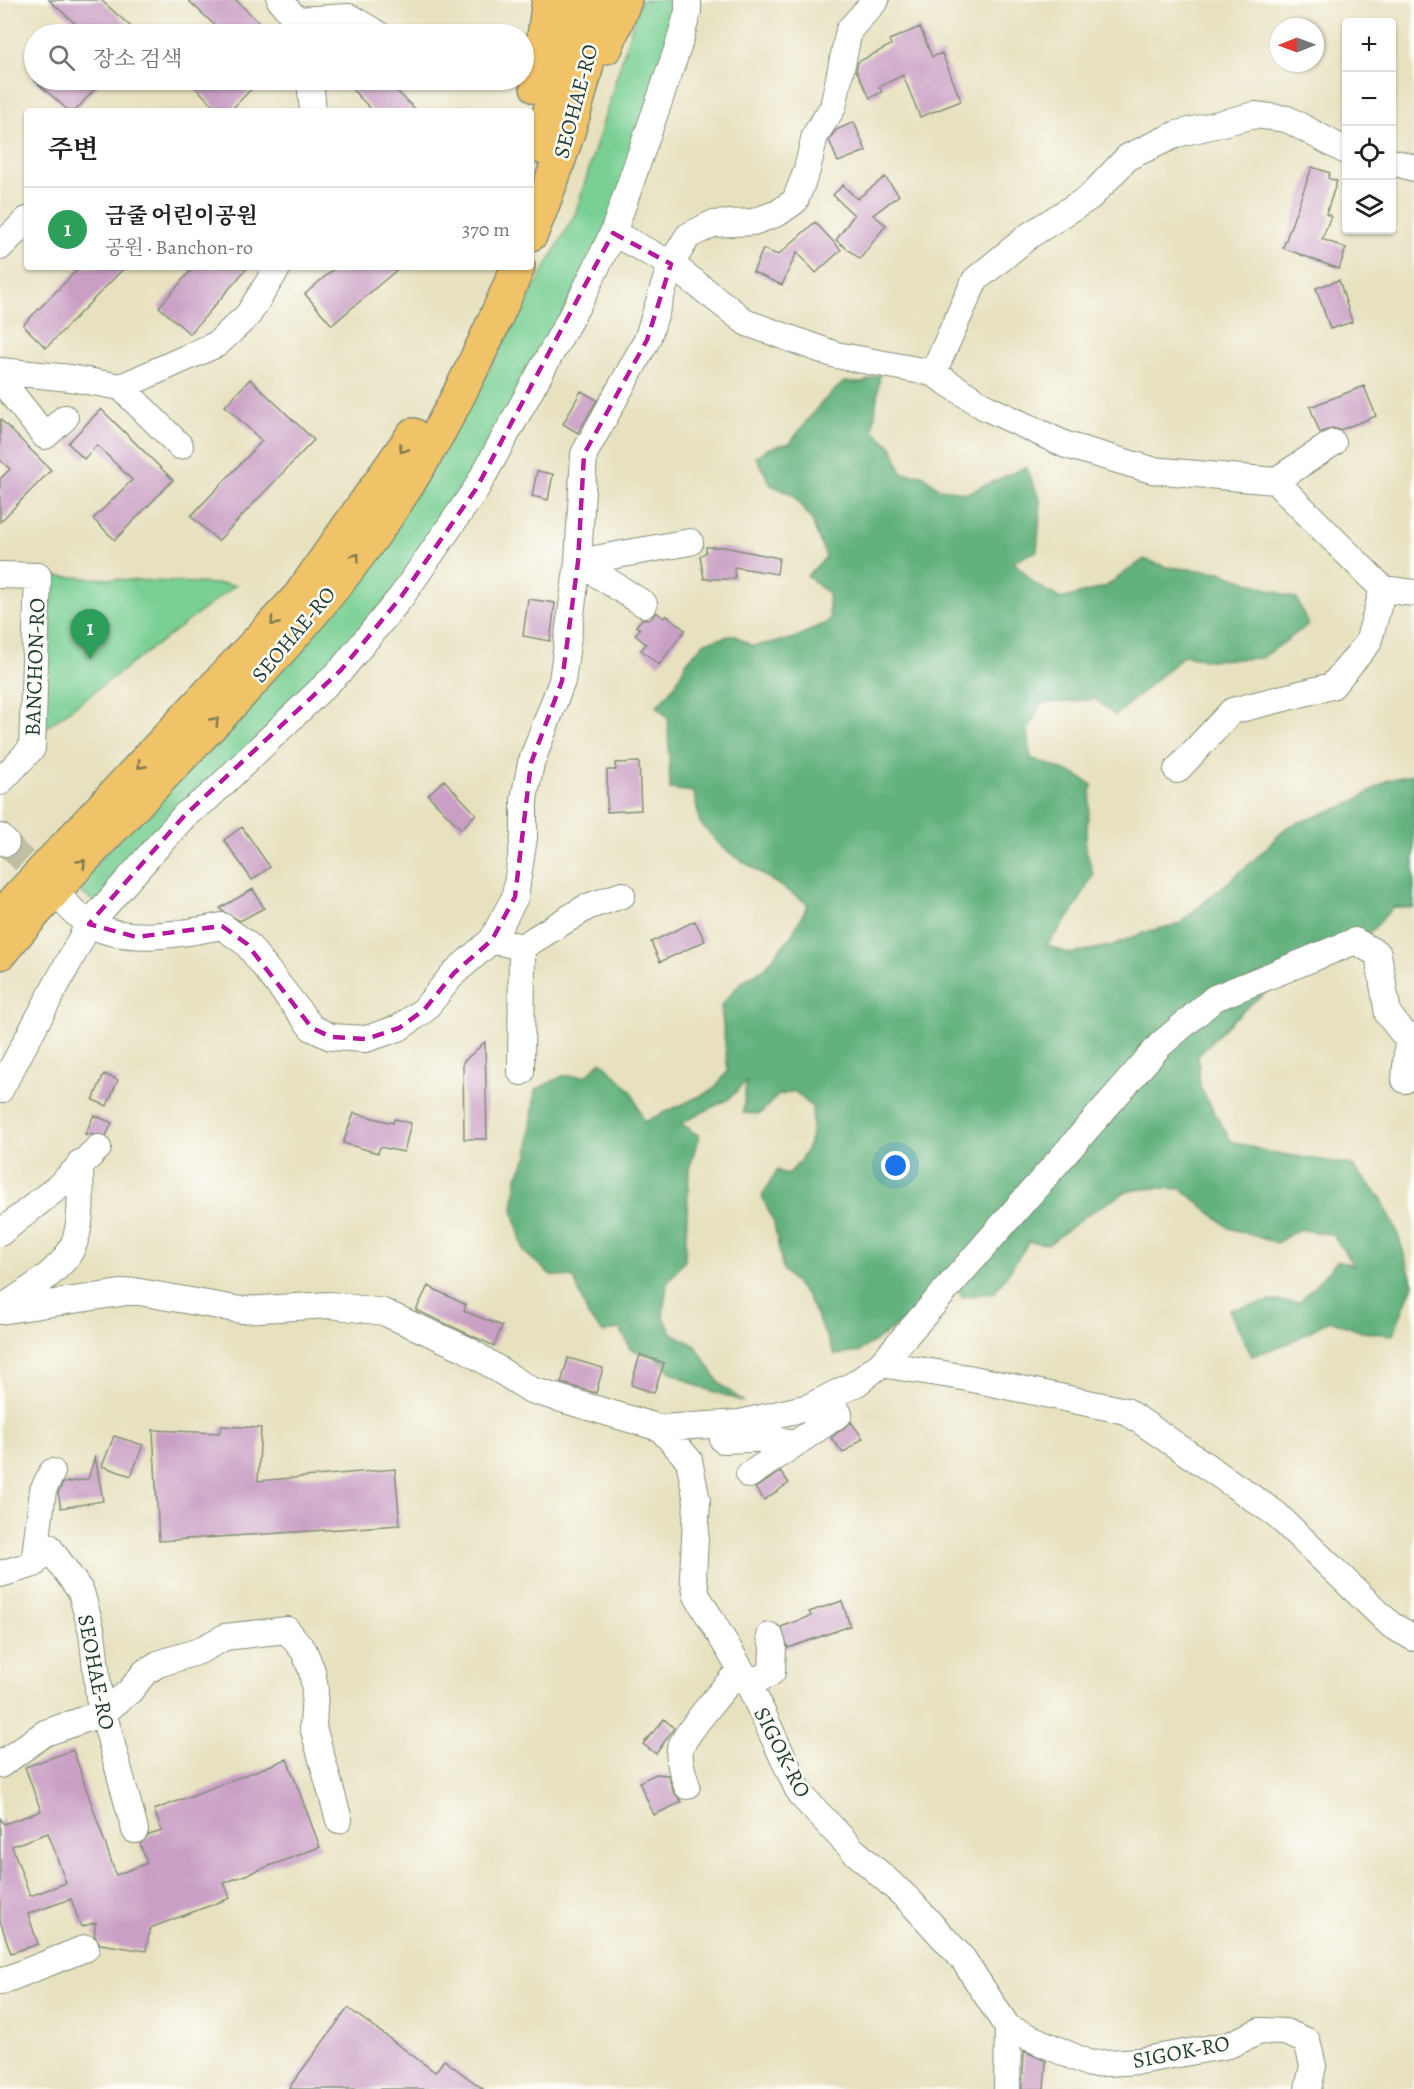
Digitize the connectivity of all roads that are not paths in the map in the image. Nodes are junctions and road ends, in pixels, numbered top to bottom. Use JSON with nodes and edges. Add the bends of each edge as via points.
{"nodes":[{"id":1,"x":280,"y":0,"type":"edge"},
{"id":2,"x":549,"y":0,"type":"edge"},
{"id":3,"x":577,"y":0,"type":"edge"},
{"id":4,"x":600,"y":0,"type":"edge"},
{"id":5,"x":625,"y":0,"type":"edge"},
{"id":6,"x":688,"y":0,"type":"edge"},
{"id":7,"x":876,"y":0,"type":"edge"},
{"id":8,"x":299,"y":18,"type":"edge"},
{"id":9,"x":361,"y":24,"type":"edge"},
{"id":10,"x":311,"y":90,"type":"edge"},
{"id":11,"x":313,"y":108,"type":"edge"},
{"id":12,"x":533,"y":108,"type":"edge"},
{"id":13,"x":1342,"y":148,"type":"edge"},
{"id":14,"x":1396,"y":163,"type":"edge"},
{"id":15,"x":1414,"y":168,"type":"edge"},
{"id":16,"x":538,"y":188,"type":"edge"},
{"id":17,"x":534,"y":214,"type":"edge"},
{"id":18,"x":24,"y":223,"type":"edge"},
{"id":19,"x":613,"y":233,"type":"junction"},
{"id":20,"x":0,"y":247,"type":"edge"},
{"id":21,"x":671,"y":264,"type":"junction"},
{"id":22,"x":276,"y":270,"type":"edge"},
{"id":23,"x":501,"y":270,"type":"edge"},
{"id":24,"x":0,"y":371,"type":"edge"},
{"id":25,"x":933,"y":373,"type":"junction"},
{"id":26,"x":0,"y":380,"type":"edge"},
{"id":27,"x":121,"y":387,"type":"junction"},
{"id":28,"x":65,"y":418,"type":"dead end"},
{"id":29,"x":1333,"y":443,"type":"dead end"},
{"id":30,"x":180,"y":446,"type":"dead end"},
{"id":31,"x":1275,"y":482,"type":"junction"},
{"id":32,"x":690,"y":542,"type":"dead end"},
{"id":33,"x":578,"y":562,"type":"junction"},
{"id":34,"x":0,"y":575,"type":"edge"},
{"id":35,"x":1383,"y":589,"type":"junction"},
{"id":36,"x":1414,"y":593,"type":"edge"},
{"id":37,"x":644,"y":604,"type":"dead end"},
{"id":38,"x":1177,"y":770,"type":"dead end"},
{"id":39,"x":0,"y":782,"type":"edge"},
{"id":40,"x":622,"y":895,"type":"dead end"},
{"id":41,"x":62,"y":899,"type":"tunnel mouth"},
{"id":42,"x":0,"y":917,"type":"edge"},
{"id":43,"x":89,"y":924,"type":"junction"},
{"id":44,"x":492,"y":940,"type":"junction"},
{"id":45,"x":522,"y":947,"type":"junction"},
{"id":46,"x":0,"y":953,"type":"edge"},
{"id":47,"x":1411,"y":1038,"type":"edge"},
{"id":48,"x":521,"y":1072,"type":"dead end"},
{"id":49,"x":1405,"y":1080,"type":"dead end"},
{"id":50,"x":0,"y":1090,"type":"edge"},
{"id":51,"x":0,"y":1233,"type":"edge"},
{"id":52,"x":0,"y":1310,"type":"edge"},
{"id":53,"x":881,"y":1364,"type":"junction"},
{"id":54,"x":839,"y":1414,"type":"dead end"},
{"id":55,"x":667,"y":1437,"type":"junction"},
{"id":56,"x":793,"y":1445,"type":"junction"},
{"id":57,"x":52,"y":1472,"type":"dead end"},
{"id":58,"x":749,"y":1475,"type":"dead end"},
{"id":59,"x":34,"y":1564,"type":"junction"},
{"id":60,"x":0,"y":1574,"type":"edge"},
{"id":61,"x":770,"y":1636,"type":"dead end"},
{"id":62,"x":1414,"y":1638,"type":"edge"},
{"id":63,"x":744,"y":1675,"type":"junction"},
{"id":64,"x":103,"y":1713,"type":"junction"},
{"id":65,"x":0,"y":1765,"type":"edge"},
{"id":66,"x":687,"y":1786,"type":"dead end"},
{"id":67,"x":339,"y":1820,"type":"dead end"},
{"id":68,"x":135,"y":1830,"type":"dead end"},
{"id":69,"x":86,"y":1948,"type":"dead end"},
{"id":70,"x":0,"y":1982,"type":"edge"},
{"id":71,"x":1008,"y":2028,"type":"junction"},
{"id":72,"x":1007,"y":2089,"type":"edge"},
{"id":73,"x":1308,"y":2089,"type":"edge"}],
"edges":[{"from":1,"to":8,"type":"street"},
{"from":2,"to":12,"type":"highway"},
{"from":3,"to":16,"type":"highway","name":"SEOHAE-RO","via":[[549,119]]},
{"from":4,"to":16,"type":"highway","name":"SEOHAE-RO","via":[[584,80],[565,144]]},
{"from":5,"to":16,"type":"highway"},
{"from":6,"to":19,"type":"street","via":[[678,47]]},
{"from":7,"to":21,"type":"street","via":[[849,30],[833,107],[815,135],[795,201],[778,213],[753,222],[712,224],[688,236]]},
{"from":8,"to":9,"type":"street","via":[[349,17]]},
{"from":10,"to":11,"type":"street"},
{"from":13,"to":25,"type":"street","via":[[1287,119],[1255,115],[1177,134],[1128,157],[1090,197],[1030,235],[975,280]]},
{"from":14,"to":15,"type":"street"},
{"from":16,"to":17,"type":"highway","name":"SEOHAE-RO"},
{"from":18,"to":20,"type":"street"},
{"from":19,"to":21,"type":"street"},
{"from":19,"to":43,"type":"street","via":[[476,489],[401,597],[341,670],[210,797],[186,815]]},
{"from":21,"to":25,"type":"street","via":[[747,323],[836,356]]},
{"from":21,"to":33,"type":"street","via":[[647,340],[584,454]]},
{"from":22,"to":27,"type":"street","via":[[248,315],[217,344]]},
{"from":23,"to":42,"type":"highway","name":"SEOHAE-RO","one_way":true,"via":[[428,409],[299,597]]},
{"from":46,"to":23,"type":"highway","name":"SEOHAE-RO","one_way":true,"via":[[243,692],[372,537],[447,422],[483,350]]},
{"from":24,"to":27,"type":"street"},
{"from":25,"to":31,"type":"street","via":[[985,407],[1066,445],[1152,470]]},
{"from":26,"to":28,"type":"street","via":[[45,436]]},
{"from":27,"to":30,"type":"street"},
{"from":29,"to":31,"type":"street"},
{"from":31,"to":35,"type":"street"},
{"from":32,"to":33,"type":"street"},
{"from":33,"to":37,"type":"street"},
{"from":33,"to":44,"type":"street","via":[[562,681],[531,763],[524,799],[524,837],[514,897]]},
{"from":34,"to":39,"type":"street","name":"BANCHON-RO","via":[[38,576],[32,748]]},
{"from":35,"to":36,"type":"street"},
{"from":35,"to":38,"type":"street","via":[[1368,643],[1332,686],[1232,711]]},
{"from":40,"to":45,"type":"street","via":[[587,907]]},
{"from":41,"to":43,"type":"street"},
{"from":43,"to":44,"type":"street","via":[[136,937],[222,926],[247,944],[312,1028],[331,1037],[366,1039],[399,1028],[424,1010],[454,973]]},
{"from":43,"to":50,"type":"street"},
{"from":44,"to":45,"type":"street"},
{"from":45,"to":48,"type":"street"},
{"from":47,"to":49,"type":"street"},
{"from":47,"to":53,"type":"street","via":[[1388,1014],[1378,954],[1355,941],[1215,998],[1160,1045]]},
{"from":51,"to":52,"type":"street","via":[[58,1187],[89,1156],[78,1229],[70,1251],[41,1281]]},
{"from":52,"to":55,"type":"street","via":[[134,1291],[241,1310],[331,1305],[383,1312],[466,1349],[531,1390]]},
{"from":53,"to":55,"type":"street","via":[[857,1383],[809,1407]]},
{"from":53,"to":62,"type":"street","via":[[1126,1411],[1276,1514],[1391,1625]]},
{"from":54,"to":56,"type":"street"},
{"from":55,"to":56,"type":"street","via":[[774,1438]]},
{"from":55,"to":63,"type":"street","name":"SIGOK-RO","via":[[689,1460],[698,1501],[693,1576],[697,1596]]},
{"from":56,"to":58,"type":"street"},
{"from":57,"to":59,"type":"street","via":[[43,1490]]},
{"from":59,"to":60,"type":"street","name":"SEOHAE-RO"},
{"from":59,"to":64,"type":"street","name":"SEOHAE-RO","via":[[48,1546],[81,1592],[92,1632]]},
{"from":61,"to":63,"type":"street","via":[[772,1672],[761,1678]]},
{"from":63,"to":66,"type":"street","via":[[686,1735],[680,1748]]},
{"from":63,"to":71,"type":"street","name":"SIGOK-RO","via":[[800,1794],[852,1850],[908,1899],[963,1959]]},
{"from":64,"to":65,"type":"street","via":[[45,1733]]},
{"from":64,"to":67,"type":"street","via":[[158,1664],[199,1651],[225,1637],[287,1630],[304,1651],[312,1671],[313,1727]]},
{"from":64,"to":68,"type":"street","name":"SEOHAE-RO"},
{"from":69,"to":70,"type":"street"},
{"from":71,"to":72,"type":"street"},
{"from":71,"to":73,"type":"street","name":"SIGOK-RO","via":[[1090,2064],[1139,2061],[1229,2045],[1260,2031],[1285,2032],[1307,2041],[1313,2066]]}]}
